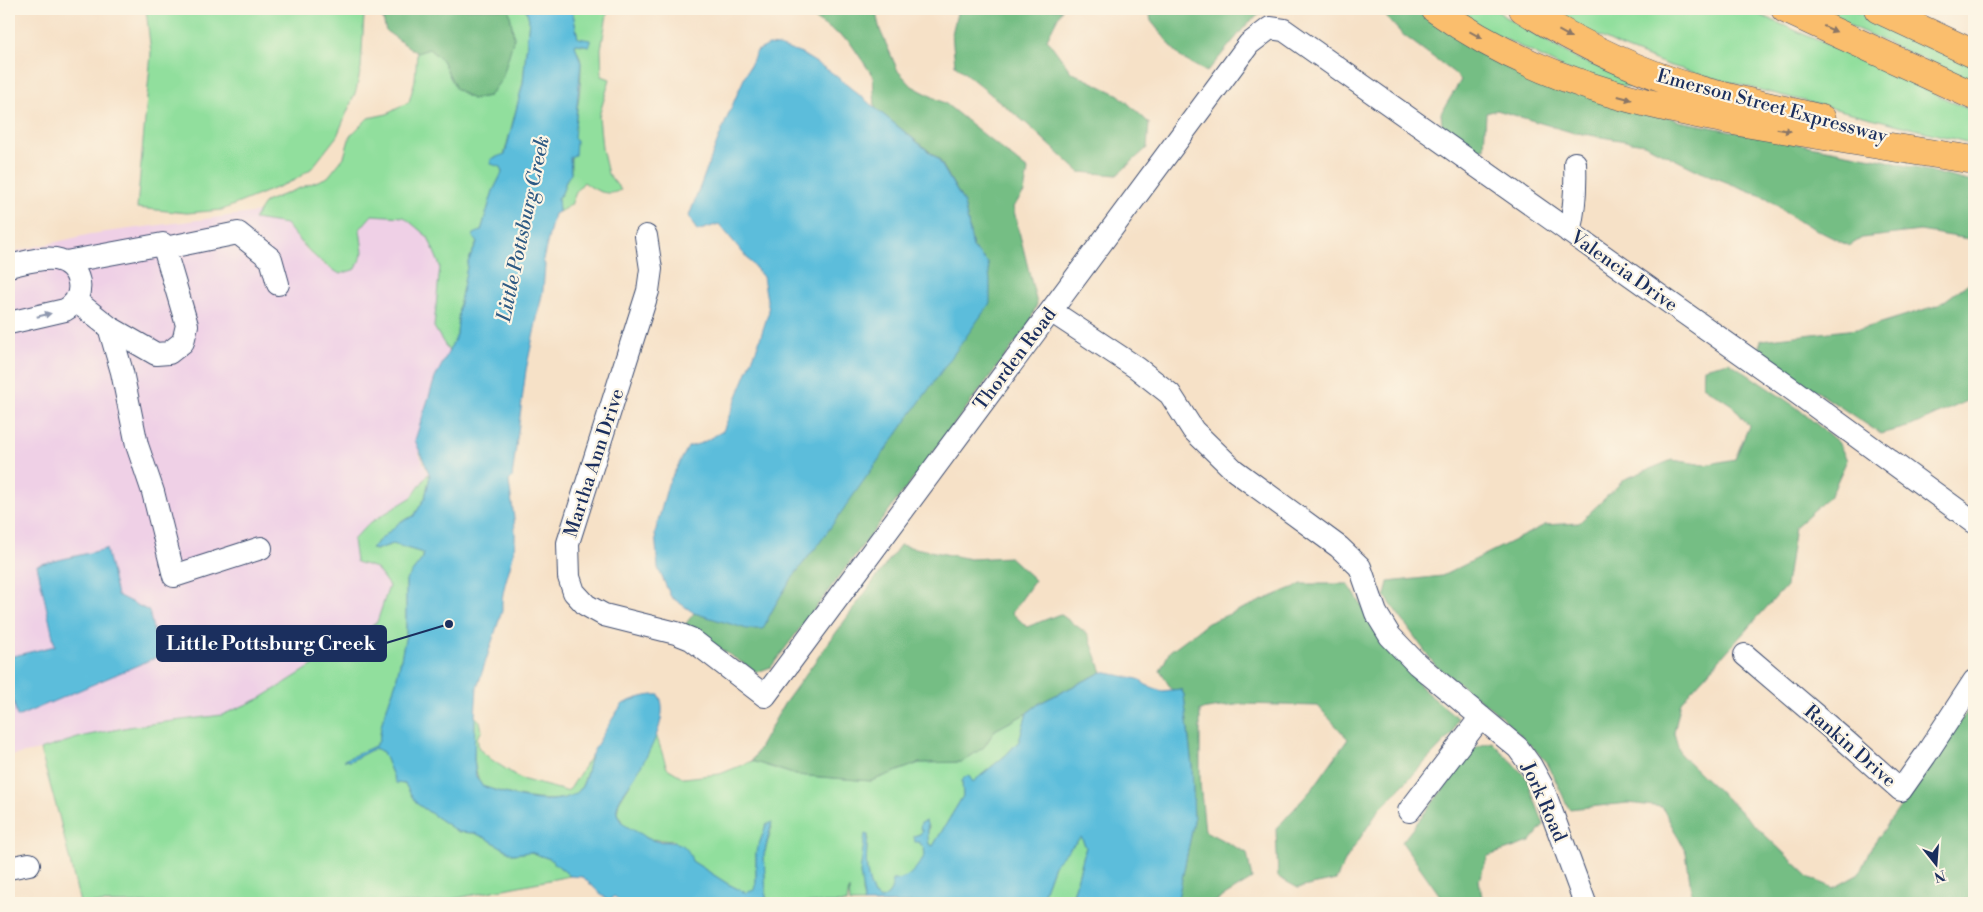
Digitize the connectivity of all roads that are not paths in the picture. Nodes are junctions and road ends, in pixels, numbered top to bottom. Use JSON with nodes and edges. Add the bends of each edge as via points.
{"nodes":[{"id":1,"x":1435,"y":9,"type":"edge"},
{"id":2,"x":1523,"y":9,"type":"edge"},
{"id":3,"x":1786,"y":9,"type":"edge"},
{"id":4,"x":1878,"y":9,"type":"edge"},
{"id":5,"x":1922,"y":9,"type":"edge"},
{"id":6,"x":1270,"y":28,"type":"joint"},
{"id":7,"x":1974,"y":38,"type":"edge"},
{"id":8,"x":1974,"y":54,"type":"edge"},
{"id":9,"x":1974,"y":96,"type":"edge"},
{"id":10,"x":1974,"y":160,"type":"edge"},
{"id":11,"x":1575,"y":163,"type":"dead end"},
{"id":12,"x":1568,"y":232,"type":"junction"},
{"id":13,"x":646,"y":236,"type":"dead end"},
{"id":14,"x":164,"y":248,"type":"junction"},
{"id":15,"x":66,"y":262,"type":"junction"},
{"id":16,"x":9,"y":266,"type":"edge"},
{"id":17,"x":278,"y":284,"type":"dead end"},
{"id":18,"x":76,"y":301,"type":"junction"},
{"id":19,"x":1051,"y":311,"type":"junction"},
{"id":20,"x":9,"y":323,"type":"edge"},
{"id":21,"x":109,"y":327,"type":"junction"},
{"id":22,"x":1974,"y":522,"type":"edge"},
{"id":23,"x":261,"y":548,"type":"dead end"},
{"id":24,"x":1745,"y":655,"type":"dead end"},
{"id":25,"x":1974,"y":681,"type":"edge"},
{"id":26,"x":765,"y":696,"type":"joint"},
{"id":27,"x":1481,"y":717,"type":"junction"},
{"id":28,"x":1409,"y":811,"type":"dead end"},
{"id":29,"x":1586,"y":903,"type":"edge"}],
"edges":[{"from":1,"to":10,"type":"highway","one_way":true,"via":[[1532,65],[1627,98],[1747,124]]},
{"from":2,"to":10,"type":"highway","name":"Emerson Street Expressway","one_way":true,"via":[[1588,47],[1699,90]]},
{"from":3,"to":9,"type":"highway","one_way":true},
{"from":4,"to":8,"type":"highway"},
{"from":5,"to":7,"type":"highway"},
{"from":6,"to":12,"type":"street","name":"Valencia Drive","via":[[1284,30]]},
{"from":6,"to":19,"type":"street","name":"Thorden Road","via":[[1249,44]]},
{"from":11,"to":12,"type":"street","via":[[1576,189]]},
{"from":12,"to":22,"type":"street","name":"Valencia Drive"},
{"from":13,"to":26,"type":"street","name":"Martha Ann Drive","via":[[651,268],[648,292],[568,543],[569,577],[574,592],[586,605],[604,615],[691,639]]},
{"from":14,"to":15,"type":"street","via":[[163,244]]},
{"from":14,"to":17,"type":"street","via":[[238,233],[271,259]]},
{"from":14,"to":21,"type":"street","via":[[187,325],[183,342],[169,353],[156,354]]},
{"from":15,"to":16,"type":"street","via":[[43,258]]},
{"from":15,"to":18,"type":"street","via":[[78,278],[80,288]]},
{"from":20,"to":18,"type":"street","one_way":true,"via":[[65,310]]},
{"from":18,"to":21,"type":"street"},
{"from":19,"to":26,"type":"street","name":"Thorden Road"},
{"from":19,"to":27,"type":"street","name":"Jork Road","via":[[1170,394],[1193,430],[1234,470],[1339,547],[1360,567],[1376,614],[1390,636],[1417,664]]},
{"from":21,"to":23,"type":"street","via":[[137,445],[153,492],[174,576]]},
{"from":24,"to":25,"type":"street","name":"Rankin Drive","via":[[1901,790]]},
{"from":27,"to":28,"type":"street"},
{"from":27,"to":29,"type":"street","name":"Jork Road","via":[[1518,748],[1531,766],[1542,786]]}]}
